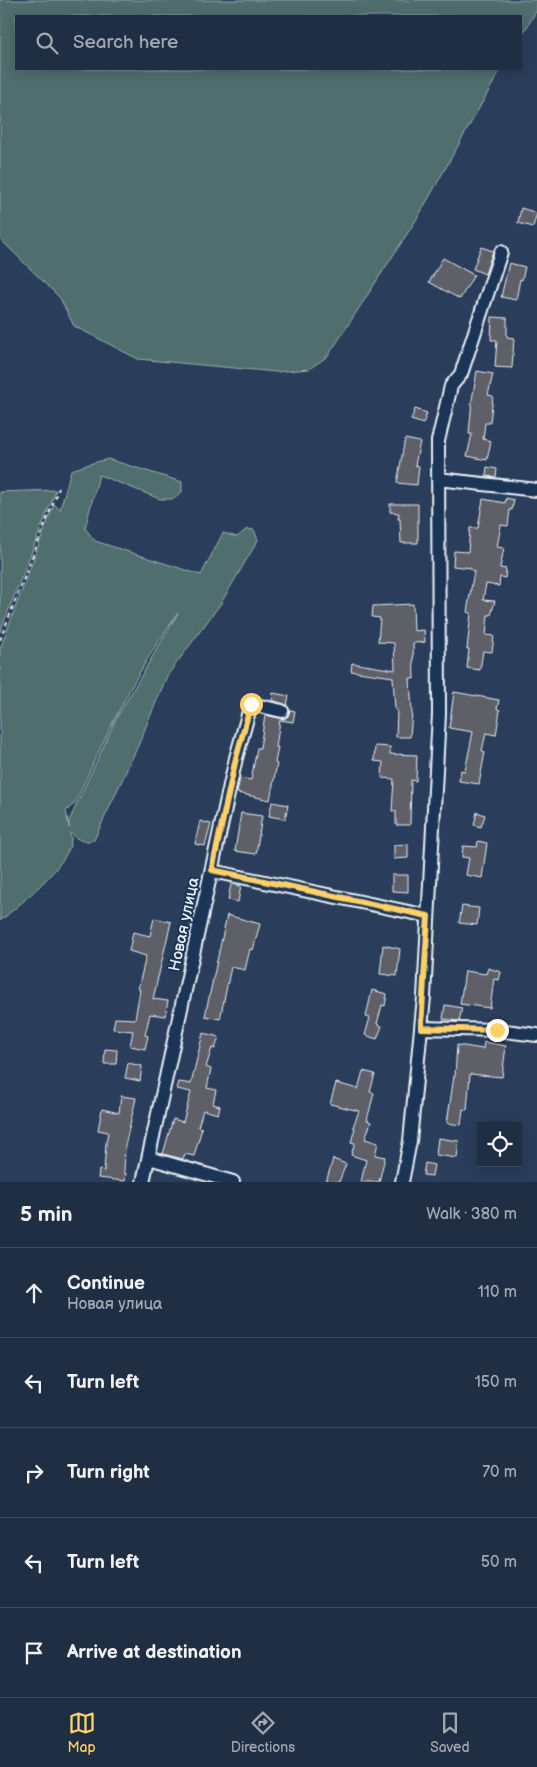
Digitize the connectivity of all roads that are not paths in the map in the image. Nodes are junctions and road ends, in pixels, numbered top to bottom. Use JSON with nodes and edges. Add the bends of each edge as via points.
{"nodes":[{"id":1,"x":501,"y":252,"type":"dead end"},
{"id":2,"x":438,"y":479,"type":"junction"},
{"id":3,"x":537,"y":490,"type":"edge"},
{"id":4,"x":282,"y":711,"type":"dead end"},
{"id":5,"x":212,"y":870,"type":"junction"},
{"id":6,"x":428,"y":916,"type":"junction"},
{"id":7,"x":421,"y":1028,"type":"junction"},
{"id":8,"x":537,"y":1035,"type":"edge"},
{"id":9,"x":149,"y":1158,"type":"junction"},
{"id":10,"x":143,"y":1182,"type":"edge"},
{"id":11,"x":233,"y":1182,"type":"edge"},
{"id":12,"x":402,"y":1182,"type":"edge"}],
"edges":[{"from":1,"to":2,"type":"street","via":[[461,374],[451,386],[438,441]]},
{"from":2,"to":3,"type":"street"},
{"from":2,"to":6,"type":"street","via":[[438,714]]},
{"from":4,"to":5,"type":"street","name":"Новая улица","via":[[251,704]]},
{"from":5,"to":6,"type":"street"},
{"from":5,"to":9,"type":"street","name":"Новая улица"},
{"from":6,"to":7,"type":"street"},
{"from":7,"to":8,"type":"street","via":[[497,1030]]},
{"from":7,"to":12,"type":"street","via":[[410,1141]]},
{"from":9,"to":10,"type":"street","name":"Новая улица"},
{"from":9,"to":11,"type":"street"}]}
